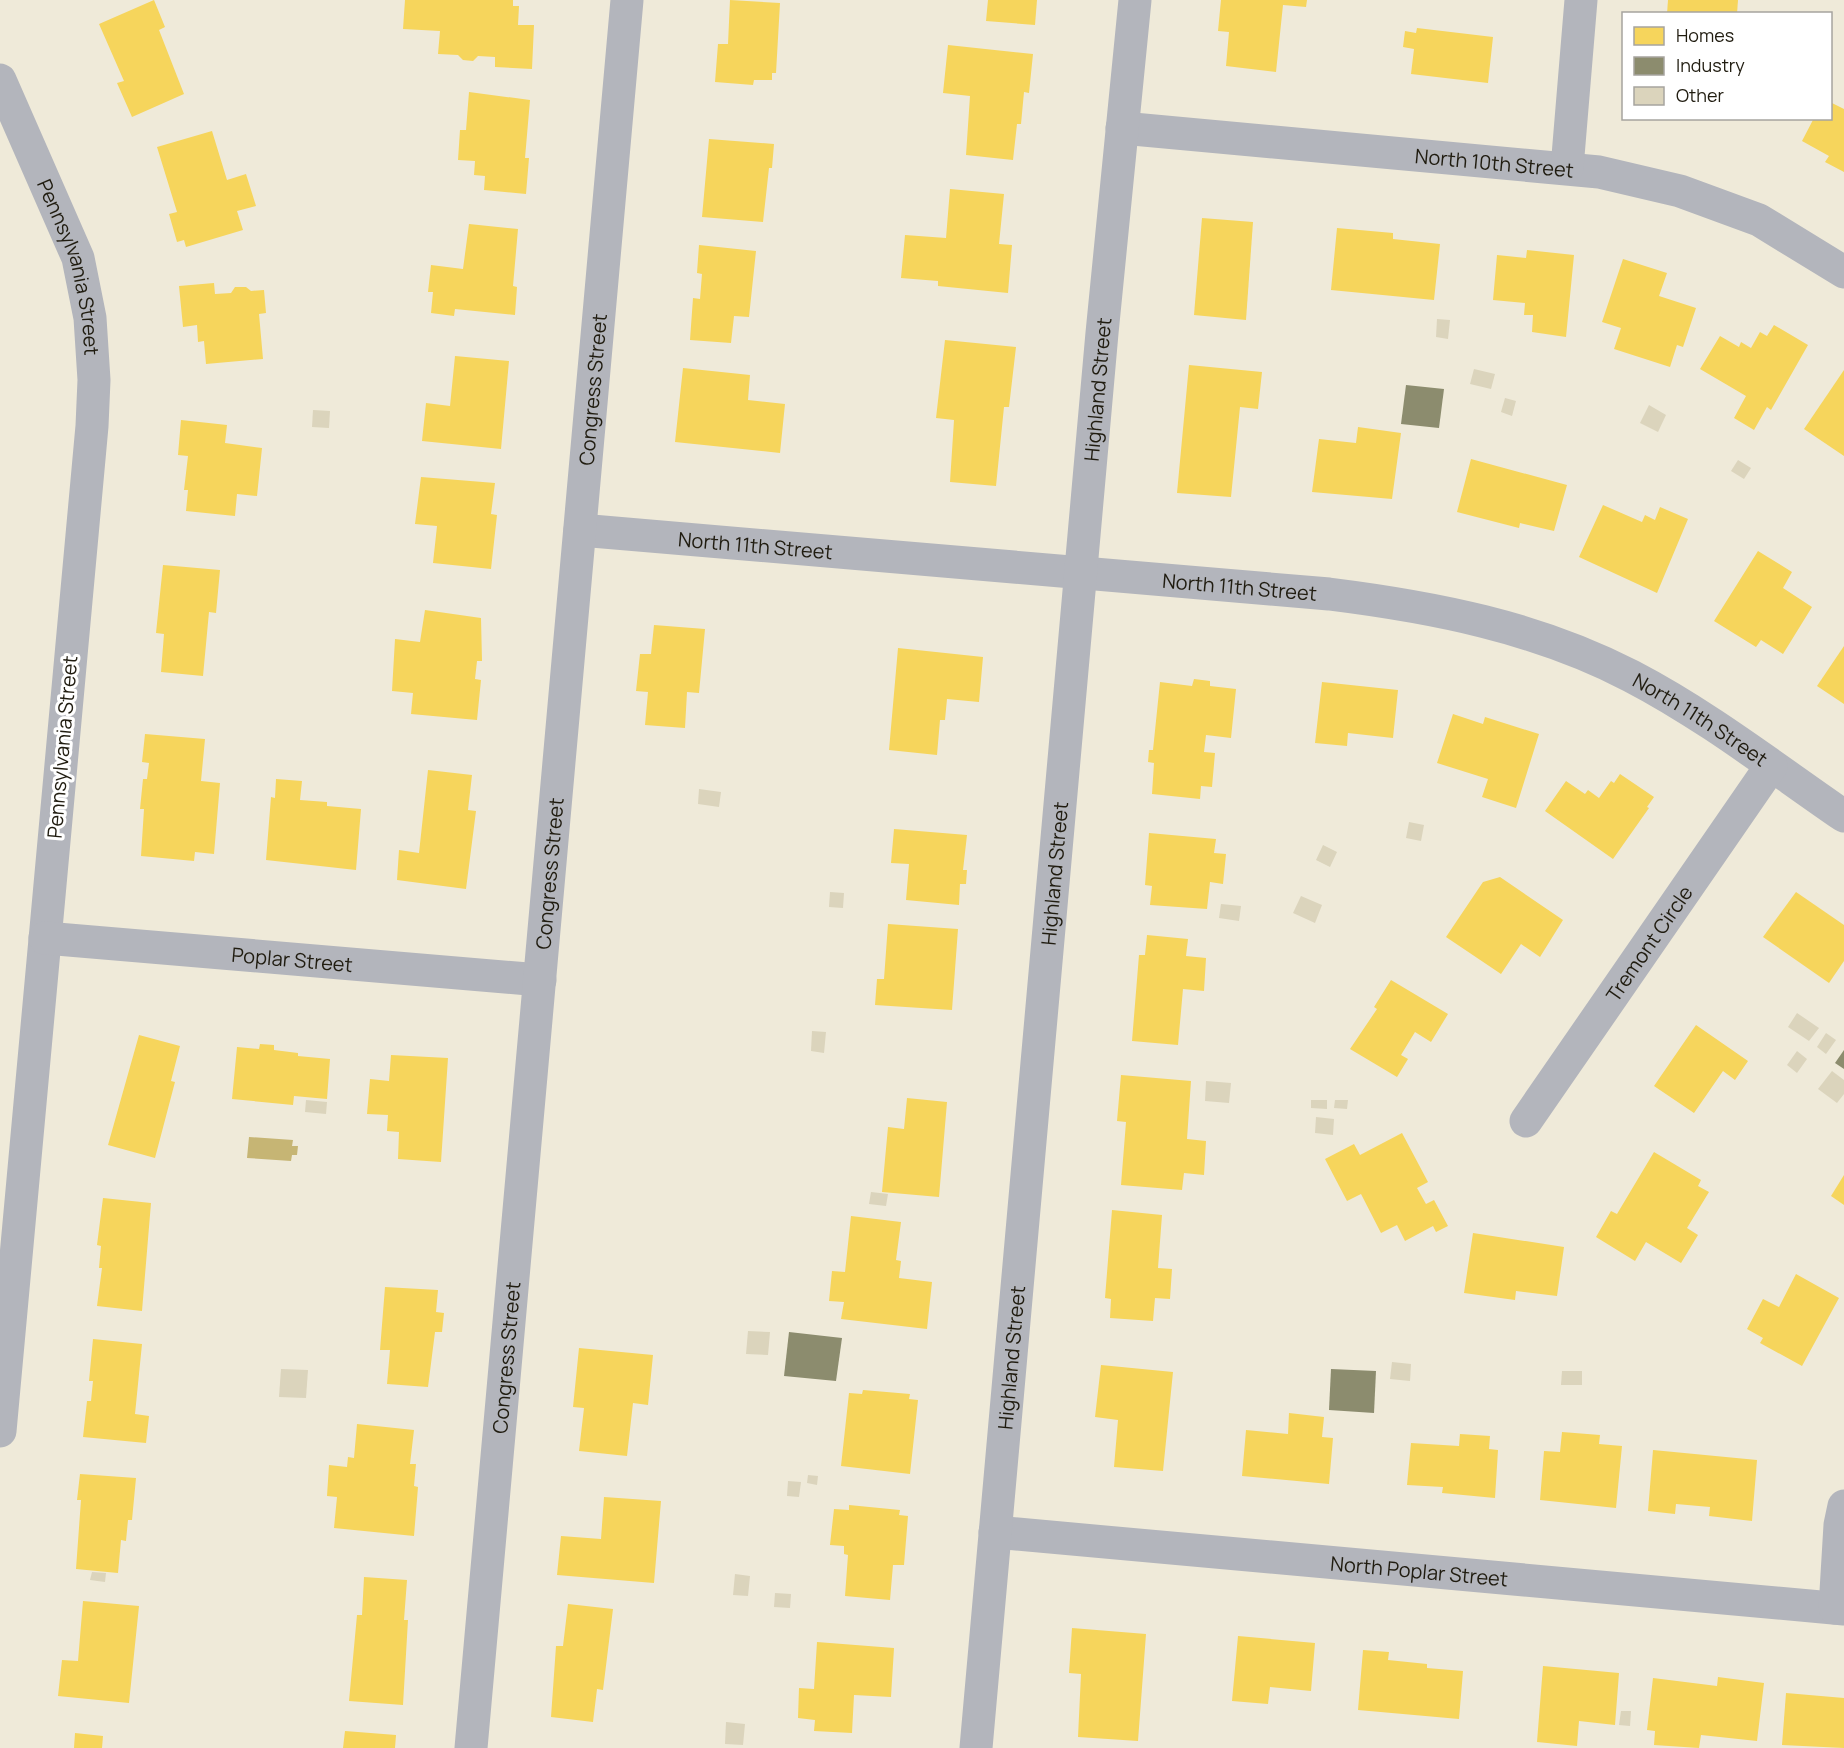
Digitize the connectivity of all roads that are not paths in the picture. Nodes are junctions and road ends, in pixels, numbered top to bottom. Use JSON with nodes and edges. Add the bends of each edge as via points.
{"nodes":[{"id":1,"x":627,"y":0,"type":"edge"},
{"id":2,"x":1135,"y":0,"type":"edge"},
{"id":3,"x":1581,"y":0,"type":"edge"},
{"id":4,"x":0,"y":80,"type":"edge"},
{"id":5,"x":1122,"y":128,"type":"junction"},
{"id":6,"x":1567,"y":168,"type":"junction"},
{"id":7,"x":1844,"y":272,"type":"edge"},
{"id":8,"x":580,"y":530,"type":"junction"},
{"id":9,"x":1081,"y":572,"type":"junction"},
{"id":10,"x":1771,"y":766,"type":"junction"},
{"id":11,"x":1844,"y":816,"type":"edge"},
{"id":12,"x":45,"y":938,"type":"junction"},
{"id":13,"x":540,"y":980,"type":"junction"},
{"id":14,"x":1526,"y":1121,"type":"dead end"},
{"id":15,"x":0,"y":1431,"type":"edge"},
{"id":16,"x":1844,"y":1506,"type":"edge"},
{"id":17,"x":995,"y":1532,"type":"junction"},
{"id":18,"x":1840,"y":1609,"type":"edge"},
{"id":19,"x":471,"y":1748,"type":"edge"},
{"id":20,"x":976,"y":1748,"type":"edge"}],
"edges":[{"from":1,"to":8,"type":"street","name":"Congress Street"},
{"from":2,"to":5,"type":"street","name":"Highland Street"},
{"from":3,"to":6,"type":"street"},
{"from":4,"to":12,"type":"street","name":"Pennsylvania Street","via":[[78,258],[90,318],[94,380]]},
{"from":5,"to":6,"type":"street","name":"North 10th Street"},
{"from":5,"to":9,"type":"street","name":"Highland Street"},
{"from":6,"to":7,"type":"street","name":"North 10th Street","via":[[1680,190],[1759,220]]},
{"from":8,"to":9,"type":"street","name":"North 11th Street"},
{"from":8,"to":13,"type":"street","name":"Congress Street"},
{"from":9,"to":10,"type":"street","name":"North 11th Street","via":[[1329,594],[1399,603],[1500,625],[1558,644],[1630,676],[1699,715]]},
{"from":9,"to":17,"type":"street","name":"Highland Street"},
{"from":10,"to":11,"type":"street","name":"North 11th Street"},
{"from":10,"to":14,"type":"street","name":"Tremont Circle"},
{"from":12,"to":13,"type":"street","name":"Poplar Street"},
{"from":12,"to":15,"type":"street","name":"Pennsylvania Street"},
{"from":13,"to":19,"type":"street","name":"Congress Street"},
{"from":16,"to":18,"type":"street","via":[[1840,1526]]},
{"from":17,"to":18,"type":"street","name":"North Poplar Street"},
{"from":17,"to":20,"type":"street","name":"Highland Street"}]}
